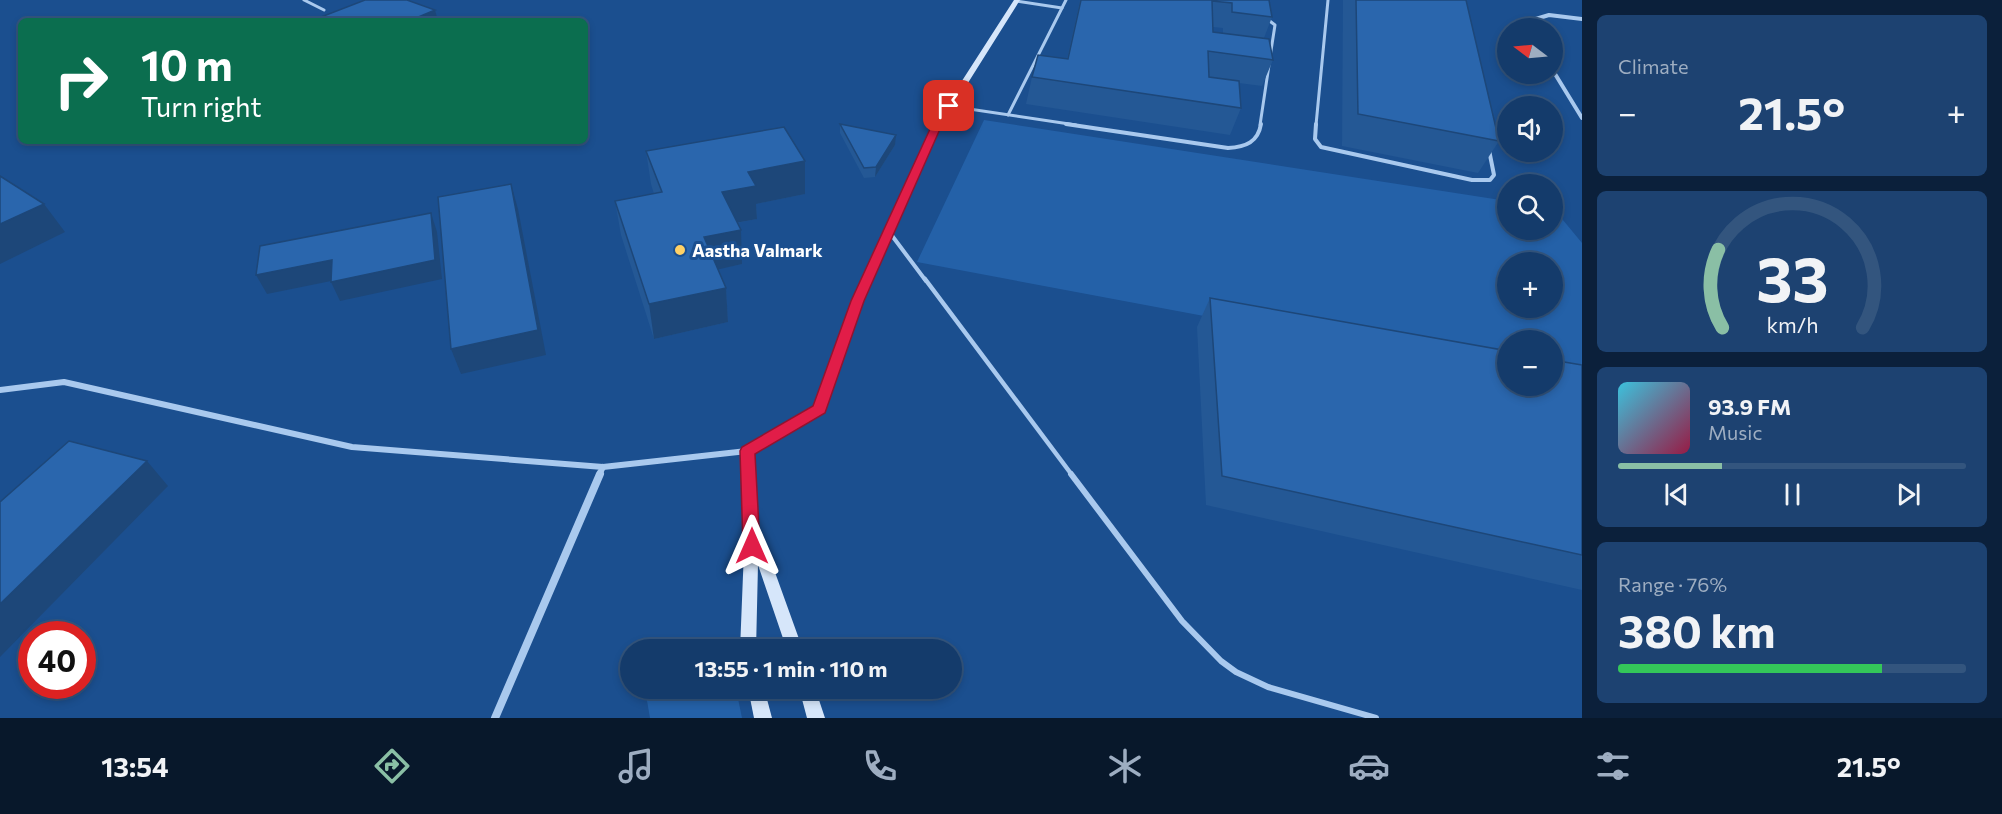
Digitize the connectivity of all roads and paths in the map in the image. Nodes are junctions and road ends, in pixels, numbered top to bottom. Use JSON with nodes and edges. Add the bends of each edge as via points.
{"nodes":[{"id":1,"x":304,"y":0,"type":"edge"},
{"id":2,"x":1066,"y":0,"type":"edge"},
{"id":3,"x":1328,"y":0,"type":"edge"},
{"id":4,"x":1017,"y":1,"type":"edge"},
{"id":5,"x":1062,"y":8,"type":"junction"},
{"id":6,"x":324,"y":10,"type":"dead end"},
{"id":7,"x":1261,"y":16,"type":"edge"},
{"id":8,"x":1539,"y":18,"type":"edge"},
{"id":9,"x":1582,"y":19,"type":"edge"},
{"id":10,"x":1561,"y":84,"type":"edge"},
{"id":11,"x":949,"y":106,"type":"junction"},
{"id":12,"x":1008,"y":115,"type":"junction"},
{"id":13,"x":1582,"y":118,"type":"edge"},
{"id":14,"x":1487,"y":141,"type":"edge"},
{"id":15,"x":888,"y":231,"type":"junction"},
{"id":16,"x":0,"y":390,"type":"edge"},
{"id":17,"x":747,"y":451,"type":"junction"},
{"id":18,"x":603,"y":467,"type":"junction"},
{"id":19,"x":752,"y":525,"type":"junction"},
{"id":20,"x":748,"y":639,"type":"edge"},
{"id":21,"x":791,"y":639,"type":"edge"},
{"id":22,"x":759,"y":699,"type":"edge"},
{"id":23,"x":810,"y":699,"type":"edge"},
{"id":24,"x":495,"y":718,"type":"edge"},
{"id":25,"x":763,"y":718,"type":"edge"},
{"id":26,"x":816,"y":718,"type":"edge"},
{"id":27,"x":1376,"y":718,"type":"edge"}],
"edges":[{"from":1,"to":6,"type":"lane"},
{"from":2,"to":5,"type":"lane"},
{"from":3,"to":14,"type":"lane","via":[[1315,139],[1321,147],[1472,180],[1490,180],[1494,175]]},
{"from":4,"to":5,"type":"lane"},
{"from":4,"to":11,"type":"street"},
{"from":5,"to":12,"type":"lane"},
{"from":7,"to":12,"type":"lane","via":[[1275,25],[1259,135],[1253,143],[1228,148]]},
{"from":8,"to":9,"type":"street","via":[[1549,15]]},
{"from":10,"to":13,"type":"street"},
{"from":11,"to":12,"type":"lane"},
{"from":11,"to":15,"type":"street"},
{"from":15,"to":17,"type":"street","via":[[819,409]]},
{"from":15,"to":27,"type":"lane","via":[[1182,621],[1209,651],[1236,672],[1270,687]]},
{"from":16,"to":18,"type":"street","via":[[64,382],[352,447]]},
{"from":17,"to":18,"type":"street"},
{"from":17,"to":19,"type":"street"},
{"from":18,"to":24,"type":"street"},
{"from":19,"to":20,"type":"street"},
{"from":19,"to":21,"type":"street"},
{"from":22,"to":25,"type":"street"},
{"from":23,"to":26,"type":"street"}]}
